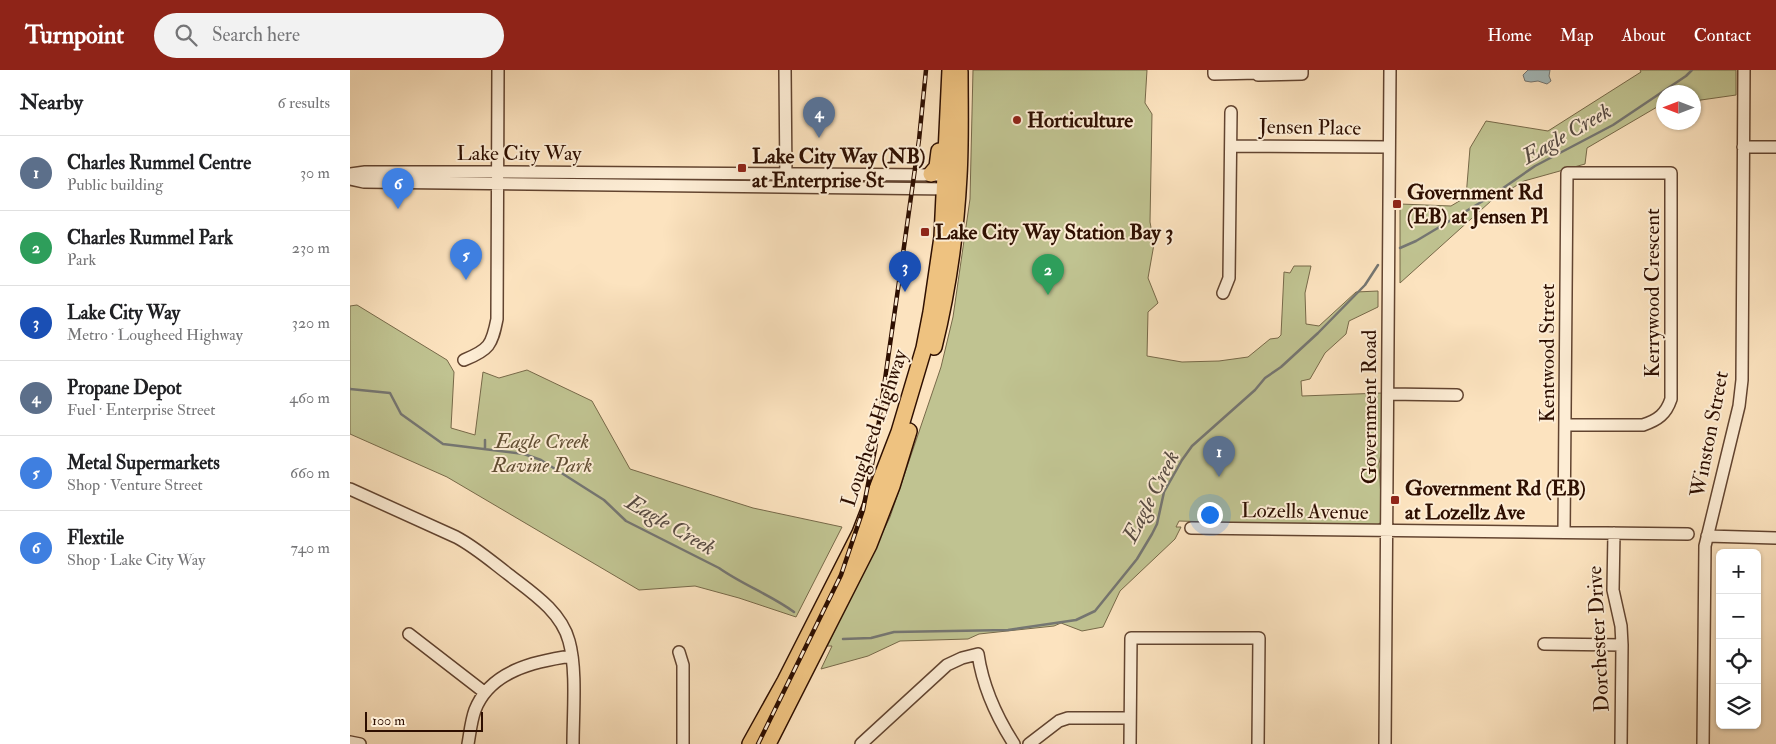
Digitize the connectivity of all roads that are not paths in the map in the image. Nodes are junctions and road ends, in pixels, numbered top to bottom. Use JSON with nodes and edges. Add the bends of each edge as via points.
{"nodes":[{"id":1,"x":498,"y":70,"type":"edge"},
{"id":2,"x":785,"y":70,"type":"edge"},
{"id":3,"x":942,"y":70,"type":"edge"},
{"id":4,"x":950,"y":70,"type":"edge"},
{"id":5,"x":960,"y":70,"type":"edge"},
{"id":6,"x":1214,"y":70,"type":"edge"},
{"id":7,"x":1218,"y":70,"type":"edge"},
{"id":8,"x":1260,"y":70,"type":"edge"},
{"id":9,"x":1302,"y":70,"type":"edge"},
{"id":10,"x":1390,"y":70,"type":"edge"},
{"id":11,"x":1744,"y":70,"type":"edge"},
{"id":12,"x":1231,"y":112,"type":"dead end"},
{"id":13,"x":1231,"y":146,"type":"junction"},
{"id":14,"x":1389,"y":147,"type":"junction"},
{"id":15,"x":1743,"y":147,"type":"junction"},
{"id":16,"x":1776,"y":147,"type":"edge"},
{"id":17,"x":498,"y":172,"type":"junction"},
{"id":18,"x":785,"y":173,"type":"junction"},
{"id":19,"x":1567,"y":173,"type":"joint"},
{"id":20,"x":350,"y":174,"type":"edge"},
{"id":21,"x":350,"y":179,"type":"edge"},
{"id":22,"x":948,"y":181,"type":"junction"},
{"id":23,"x":498,"y":184,"type":"junction"},
{"id":24,"x":786,"y":186,"type":"junction"},
{"id":25,"x":1223,"y":293,"type":"dead end"},
{"id":26,"x":464,"y":360,"type":"dead end"},
{"id":27,"x":1388,"y":394,"type":"junction"},
{"id":28,"x":1457,"y":395,"type":"dead end"},
{"id":29,"x":1565,"y":425,"type":"junction"},
{"id":30,"x":350,"y":490,"type":"edge"},
{"id":31,"x":1191,"y":528,"type":"dead end"},
{"id":32,"x":1387,"y":531,"type":"junction"},
{"id":33,"x":1564,"y":532,"type":"junction"},
{"id":34,"x":1614,"y":533,"type":"junction"},
{"id":35,"x":1688,"y":534,"type":"dead end"},
{"id":36,"x":1707,"y":536,"type":"junction"},
{"id":37,"x":1776,"y":538,"type":"edge"},
{"id":38,"x":409,"y":634,"type":"dead end"},
{"id":39,"x":1544,"y":644,"type":"dead end"},
{"id":40,"x":1622,"y":645,"type":"junction"},
{"id":41,"x":679,"y":652,"type":"dead end"},
{"id":42,"x":572,"y":656,"type":"junction"},
{"id":43,"x":484,"y":692,"type":"junction"},
{"id":44,"x":1130,"y":718,"type":"junction"},
{"id":45,"x":350,"y":742,"type":"edge"},
{"id":46,"x":360,"y":744,"type":"edge"},
{"id":47,"x":468,"y":744,"type":"edge"},
{"id":48,"x":573,"y":744,"type":"edge"},
{"id":49,"x":683,"y":744,"type":"edge"},
{"id":50,"x":750,"y":744,"type":"edge"},
{"id":51,"x":768,"y":744,"type":"edge"},
{"id":52,"x":861,"y":744,"type":"edge"},
{"id":53,"x":1014,"y":744,"type":"edge"},
{"id":54,"x":1029,"y":744,"type":"edge"},
{"id":55,"x":1130,"y":744,"type":"edge"},
{"id":56,"x":1258,"y":744,"type":"edge"},
{"id":57,"x":1385,"y":744,"type":"edge"},
{"id":58,"x":1621,"y":744,"type":"edge"},
{"id":59,"x":1703,"y":744,"type":"edge"}],
"edges":[{"from":1,"to":17,"type":"street"},
{"from":2,"to":18,"type":"street"},
{"from":3,"to":22,"type":"main road","via":[[937,167]]},
{"from":4,"to":22,"type":"main road","name":"Lougheed Highway"},
{"from":5,"to":22,"type":"main road","name":"Lougheed Highway"},
{"from":6,"to":9,"type":"street","via":[[1214,74],[1258,75],[1302,74]]},
{"from":7,"to":8,"type":"street"},
{"from":10,"to":14,"type":"street","name":"Government Road"},
{"from":11,"to":15,"type":"street","name":"Winston Street"},
{"from":12,"to":13,"type":"street","name":"Jensen Place"},
{"from":13,"to":14,"type":"street","name":"Jensen Place"},
{"from":13,"to":25,"type":"street","name":"Jensen Place","via":[[1230,278]]},
{"from":14,"to":27,"type":"street","name":"Government Road"},
{"from":15,"to":16,"type":"street"},
{"from":15,"to":36,"type":"street","name":"Winston Street","via":[[1742,380],[1739,406]]},
{"from":17,"to":18,"type":"street","name":"Lake City Way"},
{"from":17,"to":20,"type":"street","name":"Lake City Way"},
{"from":17,"to":23,"type":"street"},
{"from":18,"to":22,"type":"street","name":"Lake City Way"},
{"from":18,"to":24,"type":"street"},
{"from":19,"to":29,"type":"street","name":"Kentwood Street"},
{"from":19,"to":29,"type":"street","name":"Kerrywood Crescent","via":[[1671,173],[1671,399],[1662,416],[1643,425]]},
{"from":21,"to":23,"type":"street","name":"Lake City Way","via":[[364,182]]},
{"from":22,"to":24,"type":"street","name":"Lake City Way"},
{"from":22,"to":50,"type":"main road","name":"Lougheed Highway","via":[[928,330],[900,432],[860,533]]},
{"from":22,"to":51,"type":"main road","name":"Lougheed Highway","via":[[949,273],[941,320],[892,486],[869,545]]},
{"from":23,"to":24,"type":"street","name":"Lake City Way"},
{"from":23,"to":26,"type":"street","via":[[497,319],[489,346]]},
{"from":27,"to":28,"type":"street"},
{"from":27,"to":32,"type":"street","name":"Government Road"},
{"from":29,"to":33,"type":"street","name":"Kentwood Street"},
{"from":30,"to":42,"type":"street","via":[[456,536],[481,552],[553,612],[566,632]]},
{"from":31,"to":32,"type":"street","name":"Lozells Avenue"},
{"from":32,"to":33,"type":"street","name":"Lozells Avenue"},
{"from":32,"to":57,"type":"street","name":"Government Road"},
{"from":33,"to":34,"type":"street","name":"Lozells Avenue"},
{"from":34,"to":35,"type":"street","name":"Lozells Avenue"},
{"from":34,"to":40,"type":"street","name":"Dorchester Drive","via":[[1613,590]]},
{"from":36,"to":37,"type":"street"},
{"from":36,"to":59,"type":"street","name":"Winston Street"},
{"from":38,"to":43,"type":"street"},
{"from":39,"to":40,"type":"street"},
{"from":40,"to":58,"type":"street","name":"Dorchester Drive"},
{"from":41,"to":49,"type":"street","via":[[683,665]]},
{"from":42,"to":43,"type":"street","via":[[521,667]]},
{"from":42,"to":48,"type":"street"},
{"from":43,"to":47,"type":"street","via":[[473,717]]},
{"from":44,"to":54,"type":"street","via":[[1068,718],[1058,721]]},
{"from":44,"to":55,"type":"street"},
{"from":44,"to":56,"type":"street","via":[[1131,638],[1259,638]]},
{"from":45,"to":46,"type":"street"},
{"from":52,"to":53,"type":"street","via":[[947,665],[978,654],[988,696]]}]}
